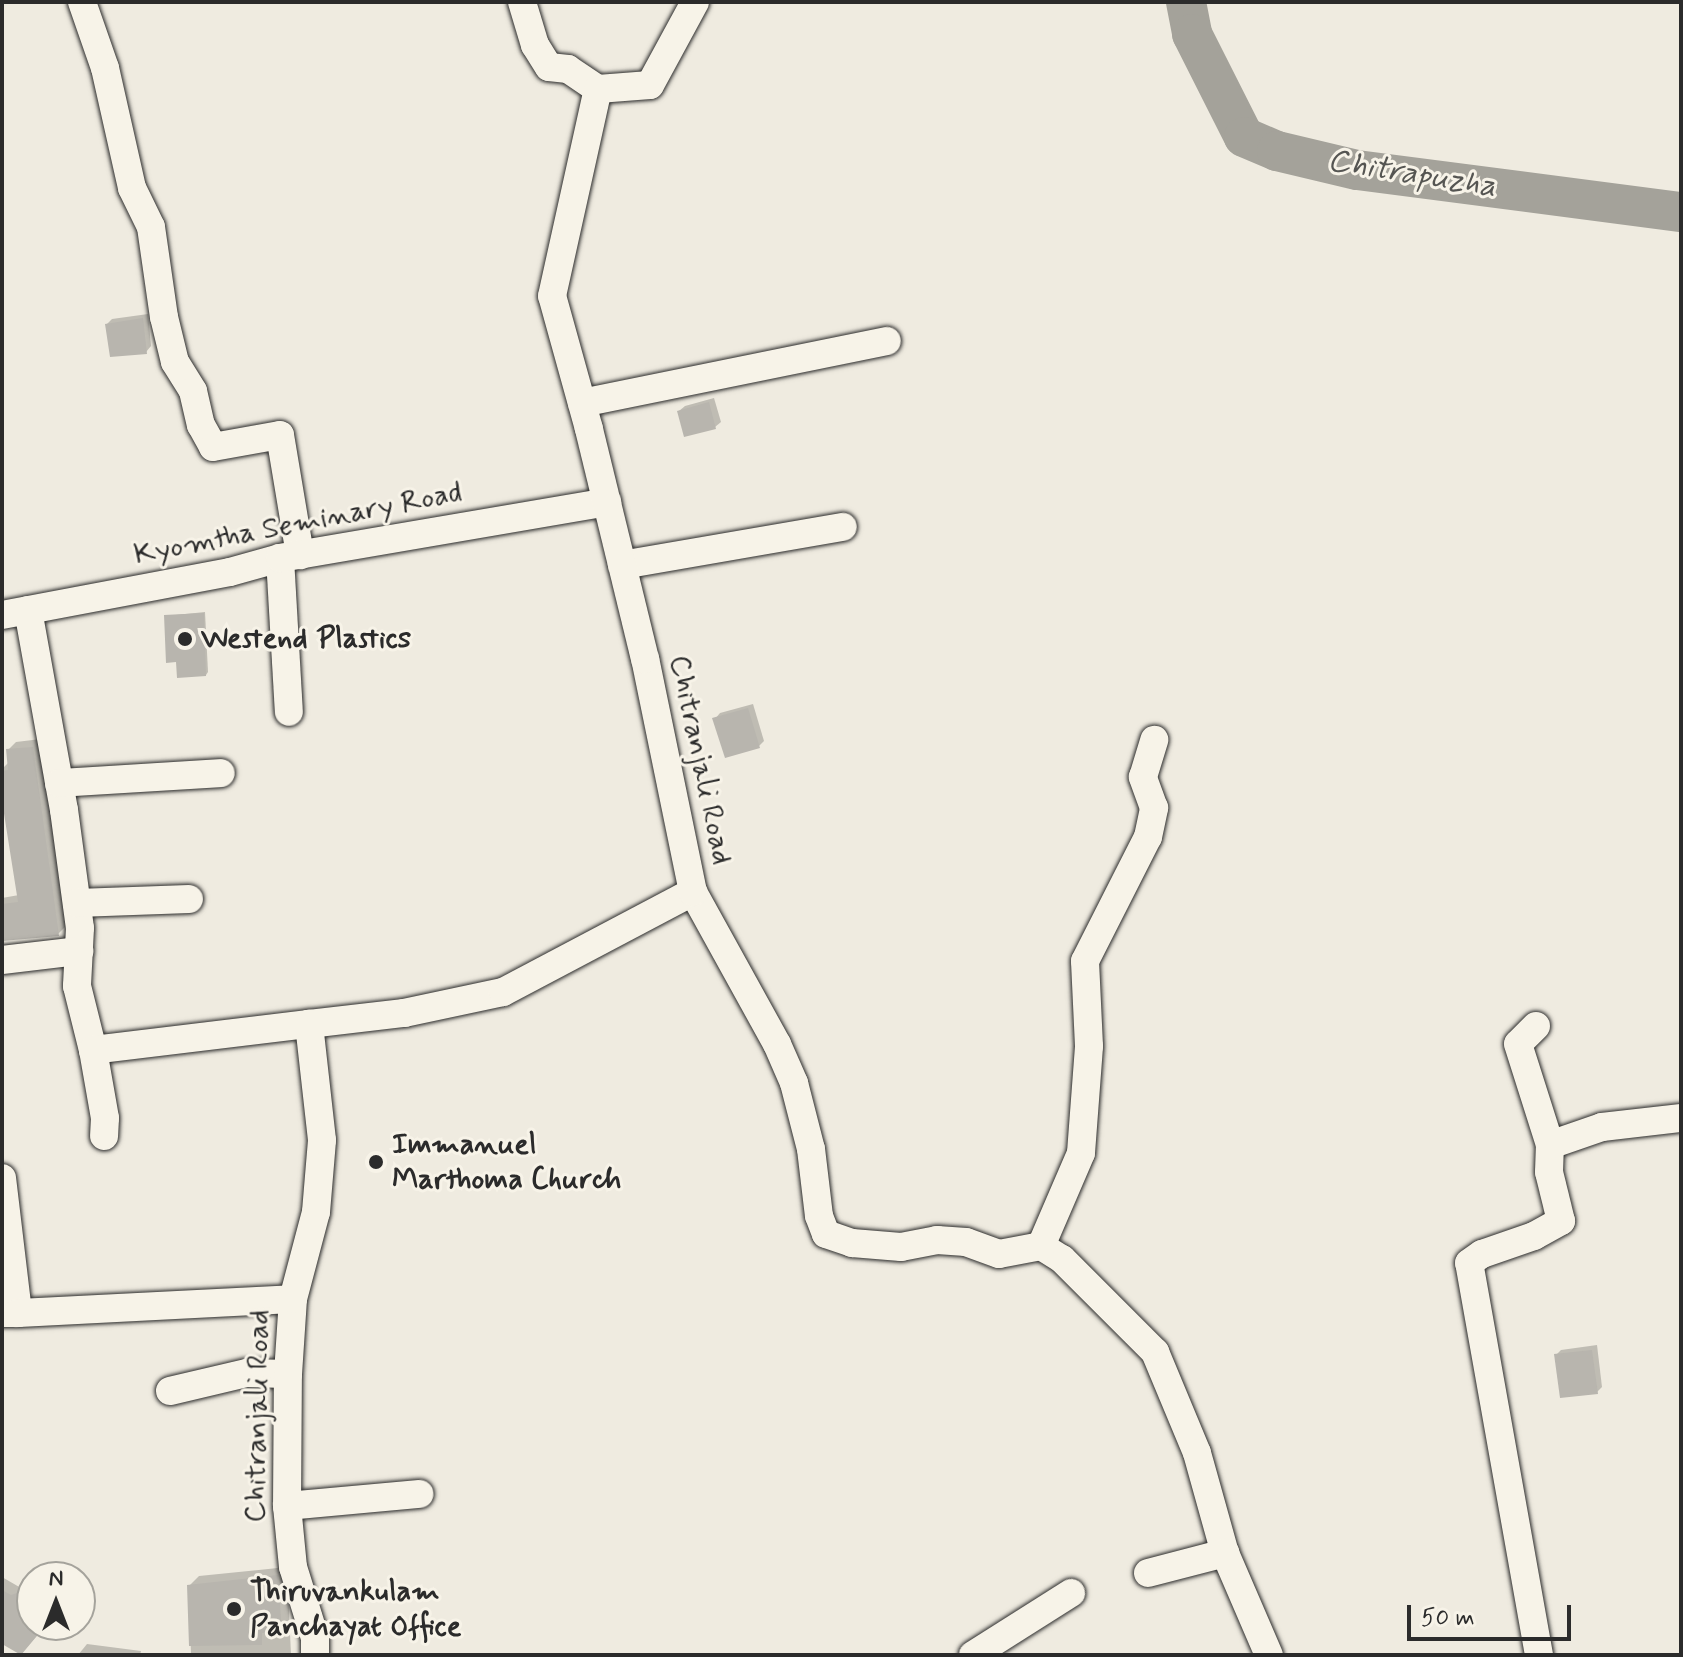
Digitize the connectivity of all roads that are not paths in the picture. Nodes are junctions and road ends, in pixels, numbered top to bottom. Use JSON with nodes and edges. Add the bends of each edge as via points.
{"nodes":[{"id":1,"x":82,"y":2,"type":"edge"},
{"id":2,"x":522,"y":2,"type":"edge"},
{"id":3,"x":695,"y":2,"type":"edge"},
{"id":4,"x":598,"y":89,"type":"junction"},
{"id":5,"x":887,"y":341,"type":"dead end"},
{"id":6,"x":582,"y":403,"type":"junction"},
{"id":7,"x":607,"y":502,"type":"junction"},
{"id":8,"x":843,"y":527,"type":"dead end"},
{"id":9,"x":290,"y":556,"type":"junction"},
{"id":10,"x":622,"y":565,"type":"junction"},
{"id":11,"x":15,"y":612,"type":"edge"},
{"id":12,"x":289,"y":712,"type":"dead end"},
{"id":13,"x":1154,"y":740,"type":"dead end"},
{"id":14,"x":221,"y":773,"type":"dead end"},
{"id":15,"x":59,"y":783,"type":"junction"},
{"id":16,"x":693,"y":892,"type":"junction"},
{"id":17,"x":189,"y":899,"type":"dead end"},
{"id":18,"x":77,"y":903,"type":"junction"},
{"id":19,"x":79,"y":951,"type":"junction"},
{"id":20,"x":2,"y":960,"type":"edge"},
{"id":21,"x":309,"y":1024,"type":"junction"},
{"id":22,"x":1536,"y":1026,"type":"dead end"},
{"id":23,"x":93,"y":1050,"type":"junction"},
{"id":24,"x":1681,"y":1118,"type":"edge"},
{"id":25,"x":104,"y":1136,"type":"dead end"},
{"id":26,"x":1550,"y":1145,"type":"junction"},
{"id":27,"x":2,"y":1178,"type":"edge"},
{"id":28,"x":1041,"y":1246,"type":"junction"},
{"id":29,"x":293,"y":1299,"type":"junction"},
{"id":30,"x":10,"y":1313,"type":"edge"},
{"id":31,"x":288,"y":1374,"type":"junction"},
{"id":32,"x":170,"y":1391,"type":"dead end"},
{"id":33,"x":419,"y":1494,"type":"dead end"},
{"id":34,"x":287,"y":1506,"type":"junction"},
{"id":35,"x":1225,"y":1553,"type":"junction"},
{"id":36,"x":1148,"y":1573,"type":"dead end"},
{"id":37,"x":1071,"y":1593,"type":"dead end"},
{"id":38,"x":315,"y":1655,"type":"edge"},
{"id":39,"x":973,"y":1655,"type":"edge"},
{"id":40,"x":1269,"y":1655,"type":"edge"},
{"id":41,"x":1539,"y":1655,"type":"edge"}],
"edges":[{"from":1,"to":9,"type":"street","via":[[105,68],[132,188],[151,227],[175,362],[193,391],[213,447],[280,435]]},
{"from":2,"to":4,"type":"street","via":[[535,45],[549,67],[568,69]]},
{"from":3,"to":4,"type":"street","via":[[650,85]]},
{"from":4,"to":6,"type":"street","name":"Chitranjali Road","via":[[552,296]]},
{"from":5,"to":6,"type":"street"},
{"from":6,"to":7,"type":"street","name":"Chitranjali Road"},
{"from":7,"to":9,"type":"street","name":"Kyomtha Seminary Road"},
{"from":7,"to":10,"type":"street","name":"Chitranjali Road"},
{"from":8,"to":10,"type":"street"},
{"from":9,"to":11,"type":"street","name":"Kyomtha Seminary Road"},
{"from":9,"to":12,"type":"street"},
{"from":10,"to":16,"type":"street","name":"Chitranjali Road"},
{"from":11,"to":15,"type":"street"},
{"from":13,"to":28,"type":"street","via":[[1143,777],[1154,808],[1148,837],[1085,961],[1089,1046],[1081,1153]]},
{"from":14,"to":15,"type":"street"},
{"from":15,"to":18,"type":"street"},
{"from":16,"to":21,"type":"street","name":"Chitranjali Road","via":[[503,992],[404,1013]]},
{"from":16,"to":28,"type":"street","via":[[794,1083],[826,1234],[852,1243],[901,1247],[937,1240],[966,1242],[999,1254]]},
{"from":17,"to":18,"type":"street"},
{"from":18,"to":19,"type":"street"},
{"from":19,"to":20,"type":"street"},
{"from":19,"to":23,"type":"street","via":[[77,986]]},
{"from":21,"to":23,"type":"street"},
{"from":21,"to":29,"type":"street","name":"Chitranjali Road","via":[[322,1140],[316,1212]]},
{"from":22,"to":26,"type":"street","via":[[1518,1044]]},
{"from":23,"to":25,"type":"street"},
{"from":24,"to":26,"type":"street","via":[[1602,1127]]},
{"from":26,"to":41,"type":"street","via":[[1549,1172],[1561,1221],[1469,1263]]},
{"from":27,"to":30,"type":"street"},
{"from":28,"to":35,"type":"street","via":[[1062,1259],[1155,1352],[1197,1453]]},
{"from":29,"to":30,"type":"street"},
{"from":29,"to":31,"type":"street","name":"Chitranjali Road"},
{"from":31,"to":32,"type":"street","via":[[247,1373]]},
{"from":31,"to":34,"type":"street","name":"Chitranjali Road"},
{"from":33,"to":34,"type":"street"},
{"from":34,"to":38,"type":"street","name":"Chitranjali Road","via":[[293,1567],[315,1638]]},
{"from":35,"to":36,"type":"street"},
{"from":35,"to":40,"type":"street"},
{"from":37,"to":39,"type":"street"}]}
